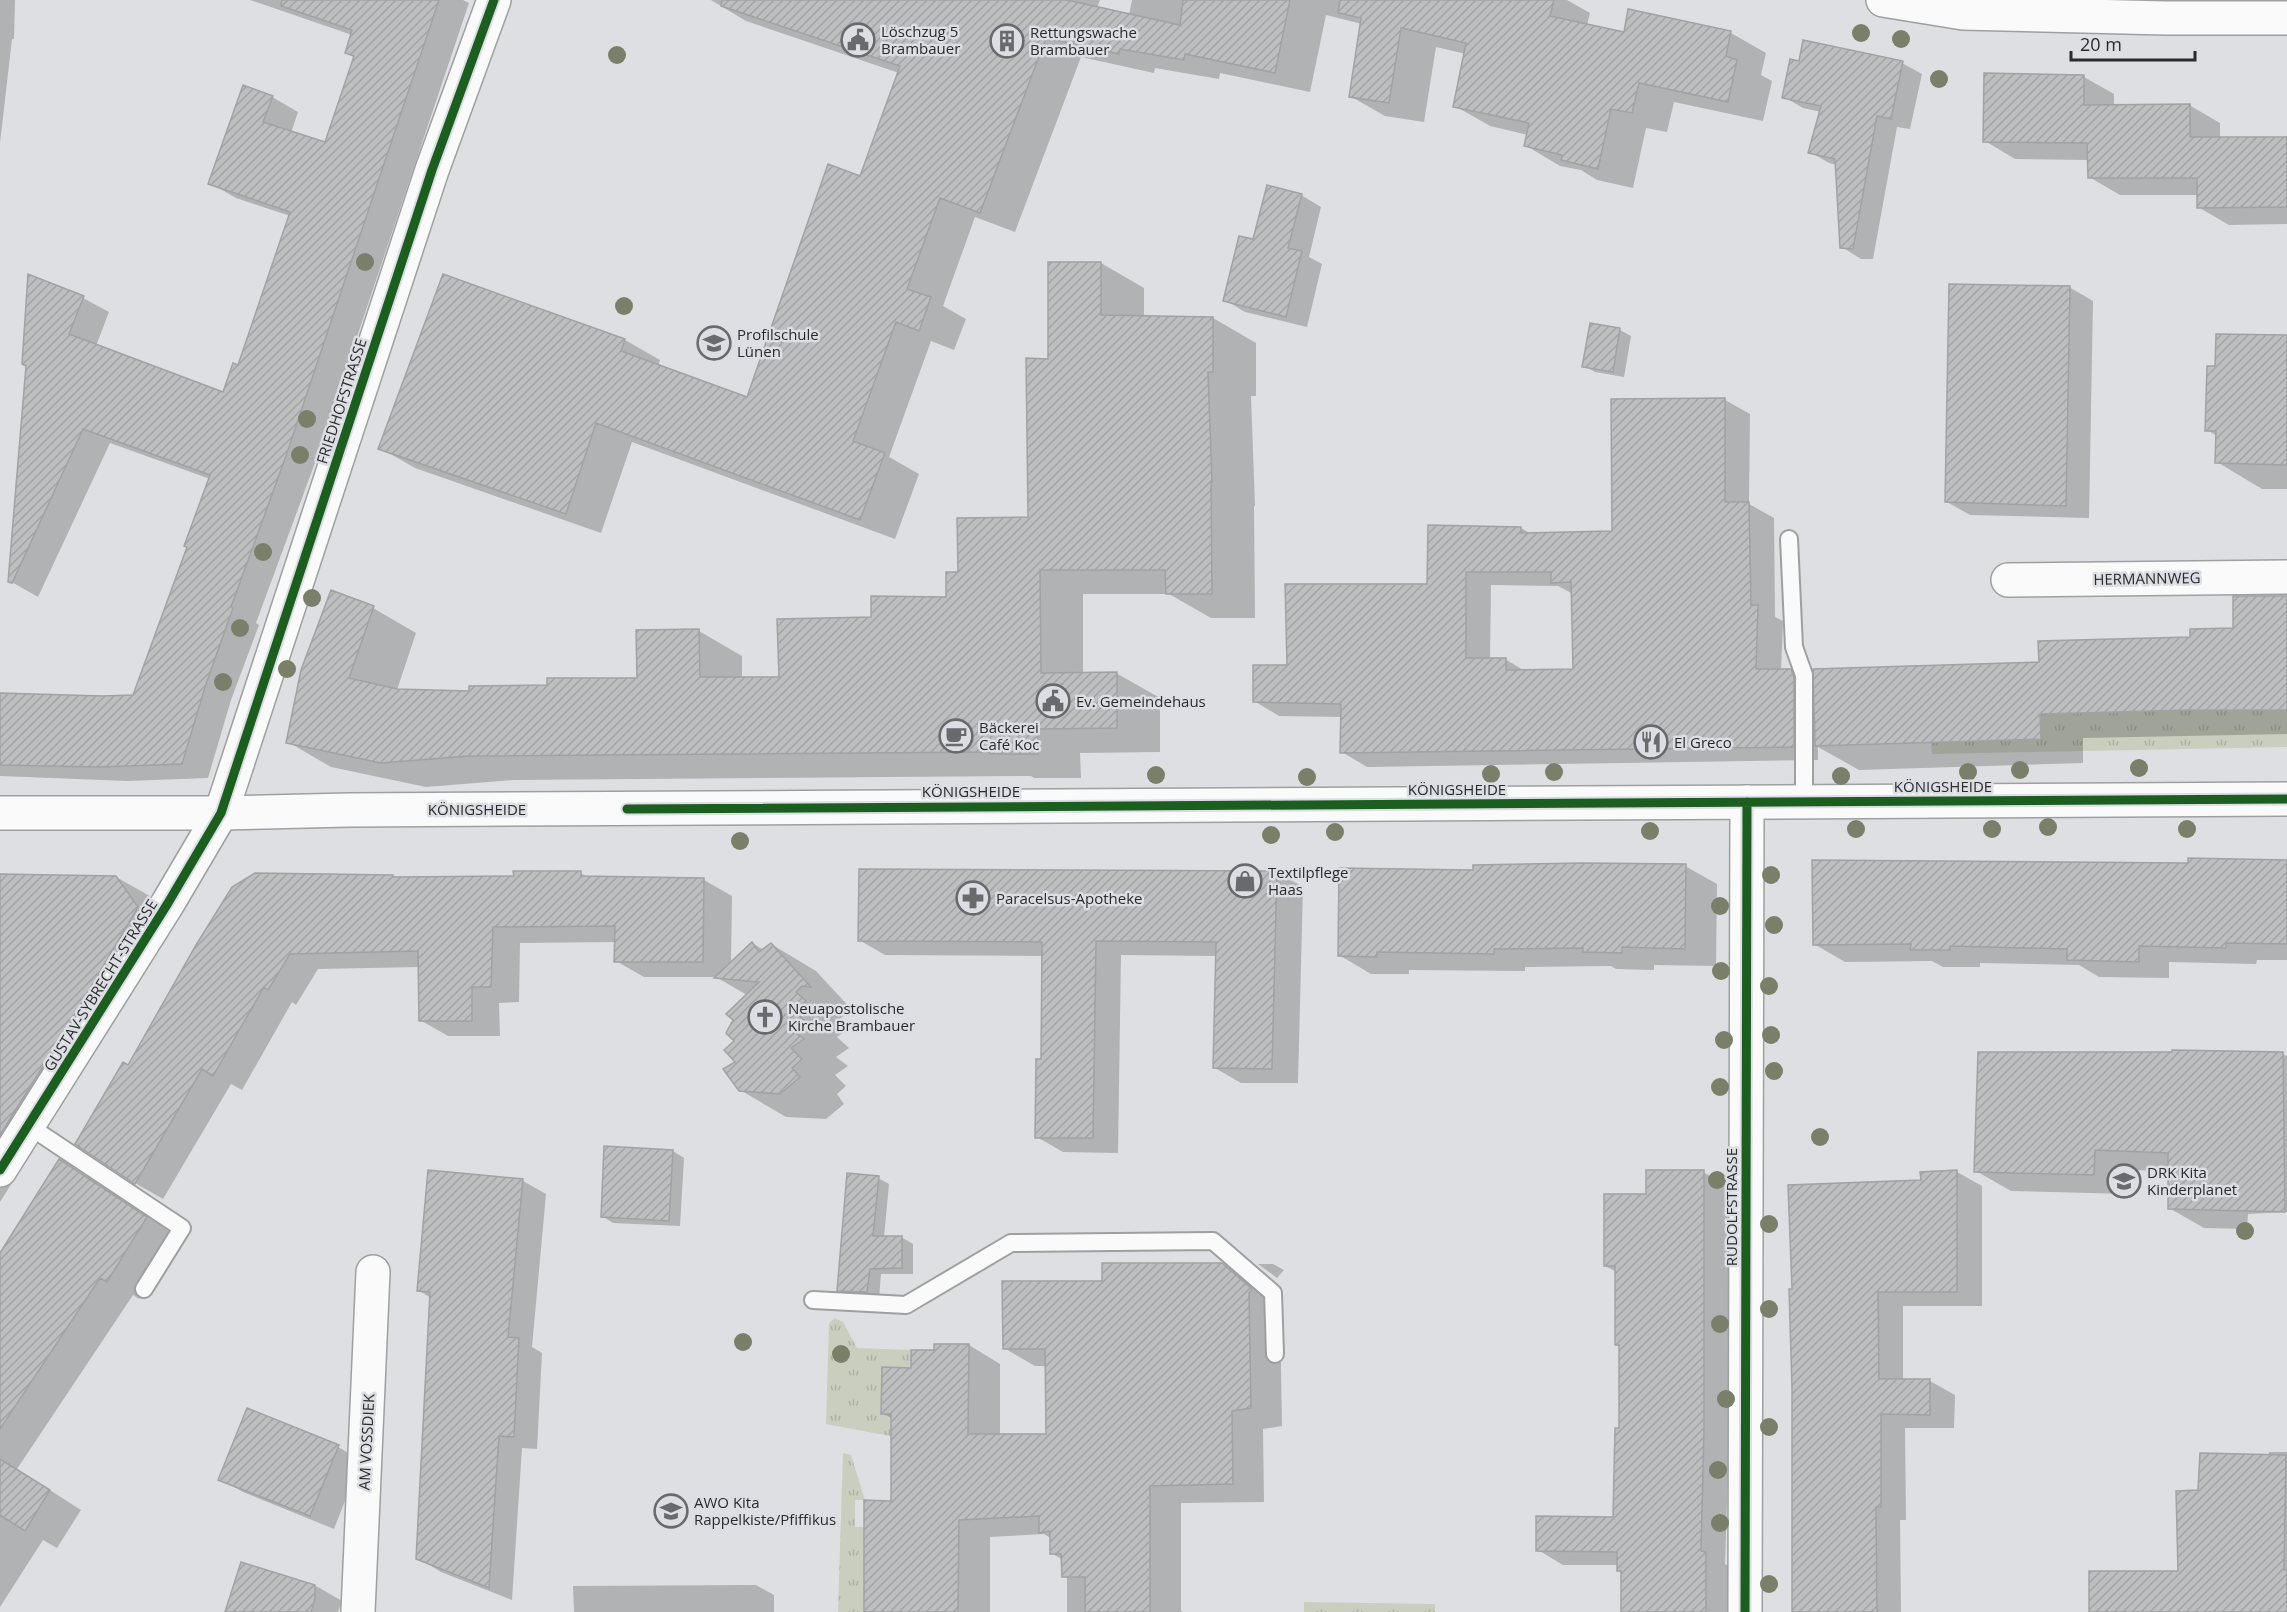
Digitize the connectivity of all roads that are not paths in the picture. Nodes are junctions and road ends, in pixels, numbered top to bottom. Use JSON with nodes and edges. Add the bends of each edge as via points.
{"nodes":[{"id":1,"x":494,"y":0,"type":"edge"},
{"id":2,"x":1883,"y":0,"type":"edge"},
{"id":3,"x":2287,"y":18,"type":"edge"},
{"id":4,"x":1789,"y":539,"type":"dead end"},
{"id":5,"x":2287,"y":577,"type":"edge"},
{"id":6,"x":2008,"y":580,"type":"dead end"},
{"id":7,"x":2287,"y":799,"type":"edge"},
{"id":8,"x":1747,"y":802,"type":"junction"},
{"id":9,"x":1804,"y":802,"type":"junction"},
{"id":10,"x":0,"y":813,"type":"edge"},
{"id":11,"x":221,"y":813,"type":"junction"},
{"id":12,"x":29,"y":1126,"type":"junction"},
{"id":13,"x":0,"y":1170,"type":"edge"},
{"id":14,"x":373,"y":1272,"type":"dead end"},
{"id":15,"x":144,"y":1288,"type":"dead end"},
{"id":16,"x":813,"y":1300,"type":"dead end"},
{"id":17,"x":1275,"y":1354,"type":"dead end"},
{"id":18,"x":358,"y":1612,"type":"edge"},
{"id":19,"x":1745,"y":1612,"type":"edge"}],
"edges":[{"from":1,"to":11,"type":"street","name":"FRIEDHOFSTRASSE","via":[[432,170]]},
{"from":2,"to":3,"type":"street","via":[[1963,13]]},
{"from":4,"to":9,"type":"lane","via":[[1794,647],[1804,675]]},
{"from":5,"to":6,"type":"street","name":"HERMANNWEG"},
{"from":7,"to":9,"type":"street","name":"KÖNIGSHEIDE"},
{"from":8,"to":9,"type":"street","name":"KÖNIGSHEIDE"},
{"from":8,"to":11,"type":"street","name":"KÖNIGSHEIDE"},
{"from":8,"to":19,"type":"street","name":"RUDOLFSTRASSE"},
{"from":10,"to":11,"type":"street","name":"KÖNIGSHEIDE"},
{"from":11,"to":12,"type":"street","name":"GUSTAV-SYBRECHT-STRASSE"},
{"from":12,"to":13,"type":"street","name":"GUSTAV-SYBRECHT-STRASSE"},
{"from":12,"to":15,"type":"lane","via":[[182,1228]]},
{"from":14,"to":18,"type":"street","name":"AM VOSSDIEK"},
{"from":16,"to":17,"type":"lane","via":[[906,1305],[1011,1243],[1213,1241],[1273,1293]]}]}
